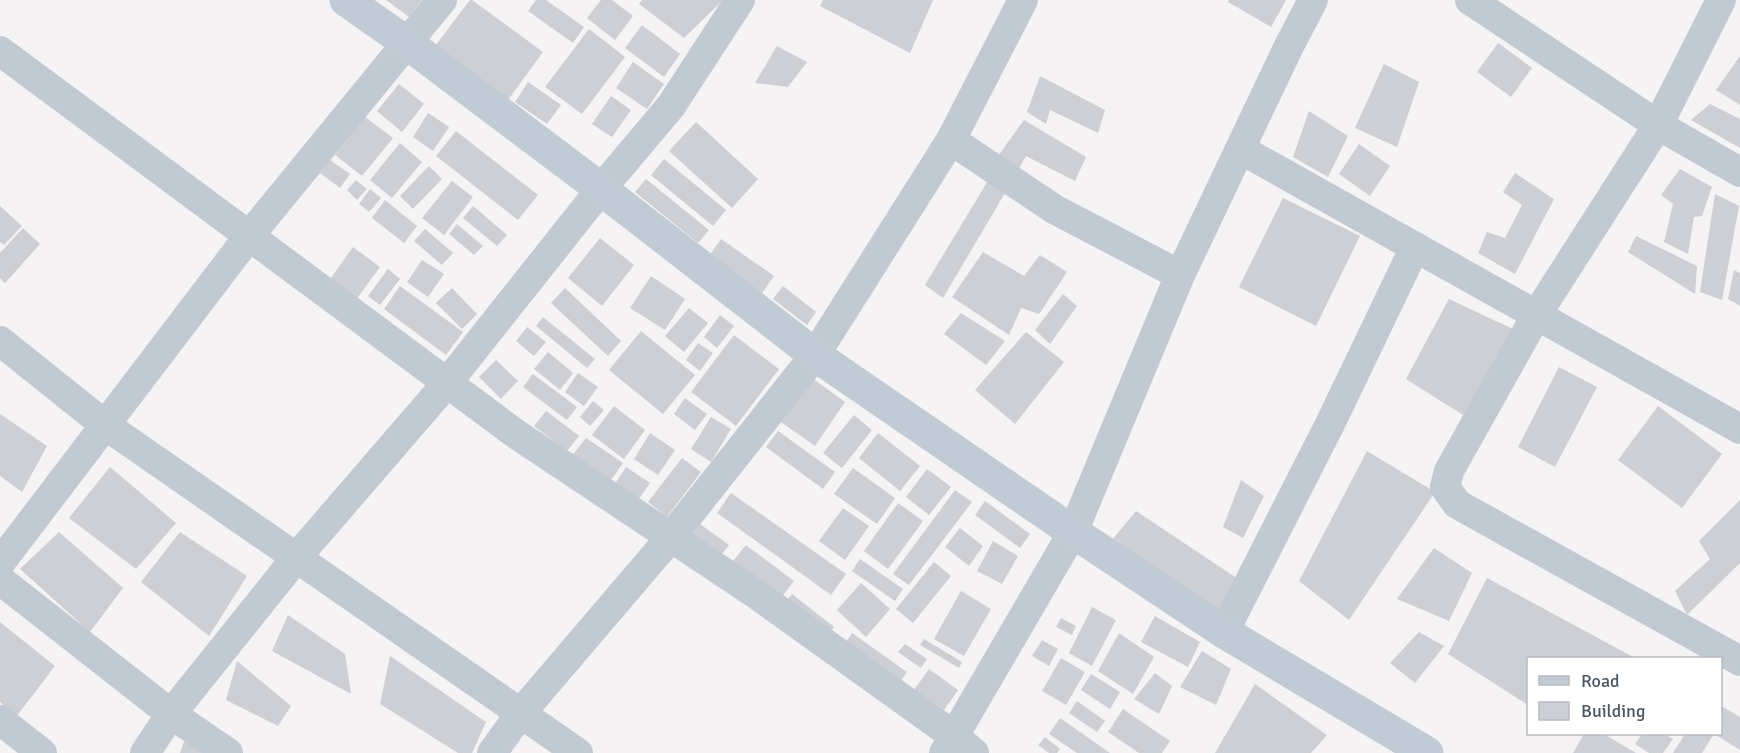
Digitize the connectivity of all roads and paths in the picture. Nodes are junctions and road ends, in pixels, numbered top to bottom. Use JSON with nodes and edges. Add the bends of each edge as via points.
{"nodes":[{"id":1,"x":346,"y":0,"type":"edge"},
{"id":2,"x":442,"y":0,"type":"edge"},
{"id":3,"x":740,"y":0,"type":"edge"},
{"id":4,"x":1023,"y":0,"type":"edge"},
{"id":5,"x":1313,"y":0,"type":"edge"},
{"id":6,"x":1470,"y":0,"type":"edge"},
{"id":7,"x":1721,"y":0,"type":"edge"},
{"id":8,"x":406,"y":43,"type":"junction"},
{"id":9,"x":0,"y":51,"type":"edge"},
{"id":10,"x":1658,"y":125,"type":"junction"},
{"id":11,"x":951,"y":140,"type":"junction"},
{"id":12,"x":1240,"y":149,"type":"junction"},
{"id":13,"x":1740,"y":172,"type":"edge"},
{"id":14,"x":602,"y":189,"type":"junction"},
{"id":15,"x":249,"y":236,"type":"junction"},
{"id":16,"x":1415,"y":247,"type":"junction"},
{"id":17,"x":1180,"y":275,"type":"junction"},
{"id":18,"x":1537,"y":314,"type":"junction"},
{"id":19,"x":0,"y":341,"type":"edge"},
{"id":20,"x":815,"y":355,"type":"junction"},
{"id":21,"x":447,"y":383,"type":"junction"},
{"id":22,"x":105,"y":425,"type":"junction"},
{"id":23,"x":1740,"y":429,"type":"edge"},
{"id":24,"x":1073,"y":532,"type":"junction"},
{"id":25,"x":671,"y":537,"type":"junction"},
{"id":26,"x":296,"y":558,"type":"junction"},
{"id":27,"x":0,"y":563,"type":"edge"},
{"id":28,"x":0,"y":580,"type":"edge"},
{"id":29,"x":1224,"y":632,"type":"junction"},
{"id":30,"x":1740,"y":661,"type":"edge"},
{"id":31,"x":171,"y":714,"type":"junction"},
{"id":32,"x":520,"y":714,"type":"junction"},
{"id":33,"x":0,"y":720,"type":"edge"},
{"id":34,"x":957,"y":747,"type":"edge"},
{"id":35,"x":42,"y":753,"type":"edge"},
{"id":36,"x":146,"y":753,"type":"edge"},
{"id":37,"x":228,"y":753,"type":"edge"},
{"id":38,"x":492,"y":753,"type":"edge"},
{"id":39,"x":578,"y":753,"type":"edge"},
{"id":40,"x":1427,"y":753,"type":"edge"}],
"edges":[{"from":1,"to":8,"type":"street"},
{"from":2,"to":8,"type":"street"},
{"from":3,"to":14,"type":"street","via":[[671,106]]},
{"from":4,"to":11,"type":"street"},
{"from":5,"to":12,"type":"street"},
{"from":6,"to":10,"type":"street"},
{"from":7,"to":10,"type":"street"},
{"from":8,"to":14,"type":"street"},
{"from":8,"to":15,"type":"street"},
{"from":9,"to":15,"type":"street"},
{"from":10,"to":13,"type":"street"},
{"from":10,"to":18,"type":"street"},
{"from":11,"to":17,"type":"street","via":[[1054,209]]},
{"from":11,"to":20,"type":"street"},
{"from":12,"to":16,"type":"street"},
{"from":12,"to":17,"type":"street"},
{"from":14,"to":20,"type":"street"},
{"from":14,"to":21,"type":"street"},
{"from":15,"to":21,"type":"street"},
{"from":15,"to":22,"type":"street"},
{"from":16,"to":18,"type":"street"},
{"from":16,"to":29,"type":"street"},
{"from":17,"to":24,"type":"street"},
{"from":18,"to":23,"type":"street"},
{"from":18,"to":30,"type":"street","via":[[1449,471],[1445,487],[1457,504],[1473,514]]},
{"from":19,"to":22,"type":"street"},
{"from":20,"to":24,"type":"street"},
{"from":20,"to":25,"type":"street"},
{"from":21,"to":25,"type":"street"},
{"from":21,"to":26,"type":"street"},
{"from":22,"to":26,"type":"street"},
{"from":22,"to":27,"type":"street"},
{"from":24,"to":29,"type":"street"},
{"from":24,"to":34,"type":"street"},
{"from":25,"to":32,"type":"street"},
{"from":25,"to":34,"type":"street","via":[[756,594]]},
{"from":26,"to":31,"type":"street"},
{"from":26,"to":32,"type":"street"},
{"from":28,"to":31,"type":"street"},
{"from":29,"to":40,"type":"street"},
{"from":31,"to":36,"type":"street"},
{"from":31,"to":37,"type":"street"},
{"from":32,"to":38,"type":"street"},
{"from":32,"to":39,"type":"street"},
{"from":33,"to":35,"type":"street"}]}
